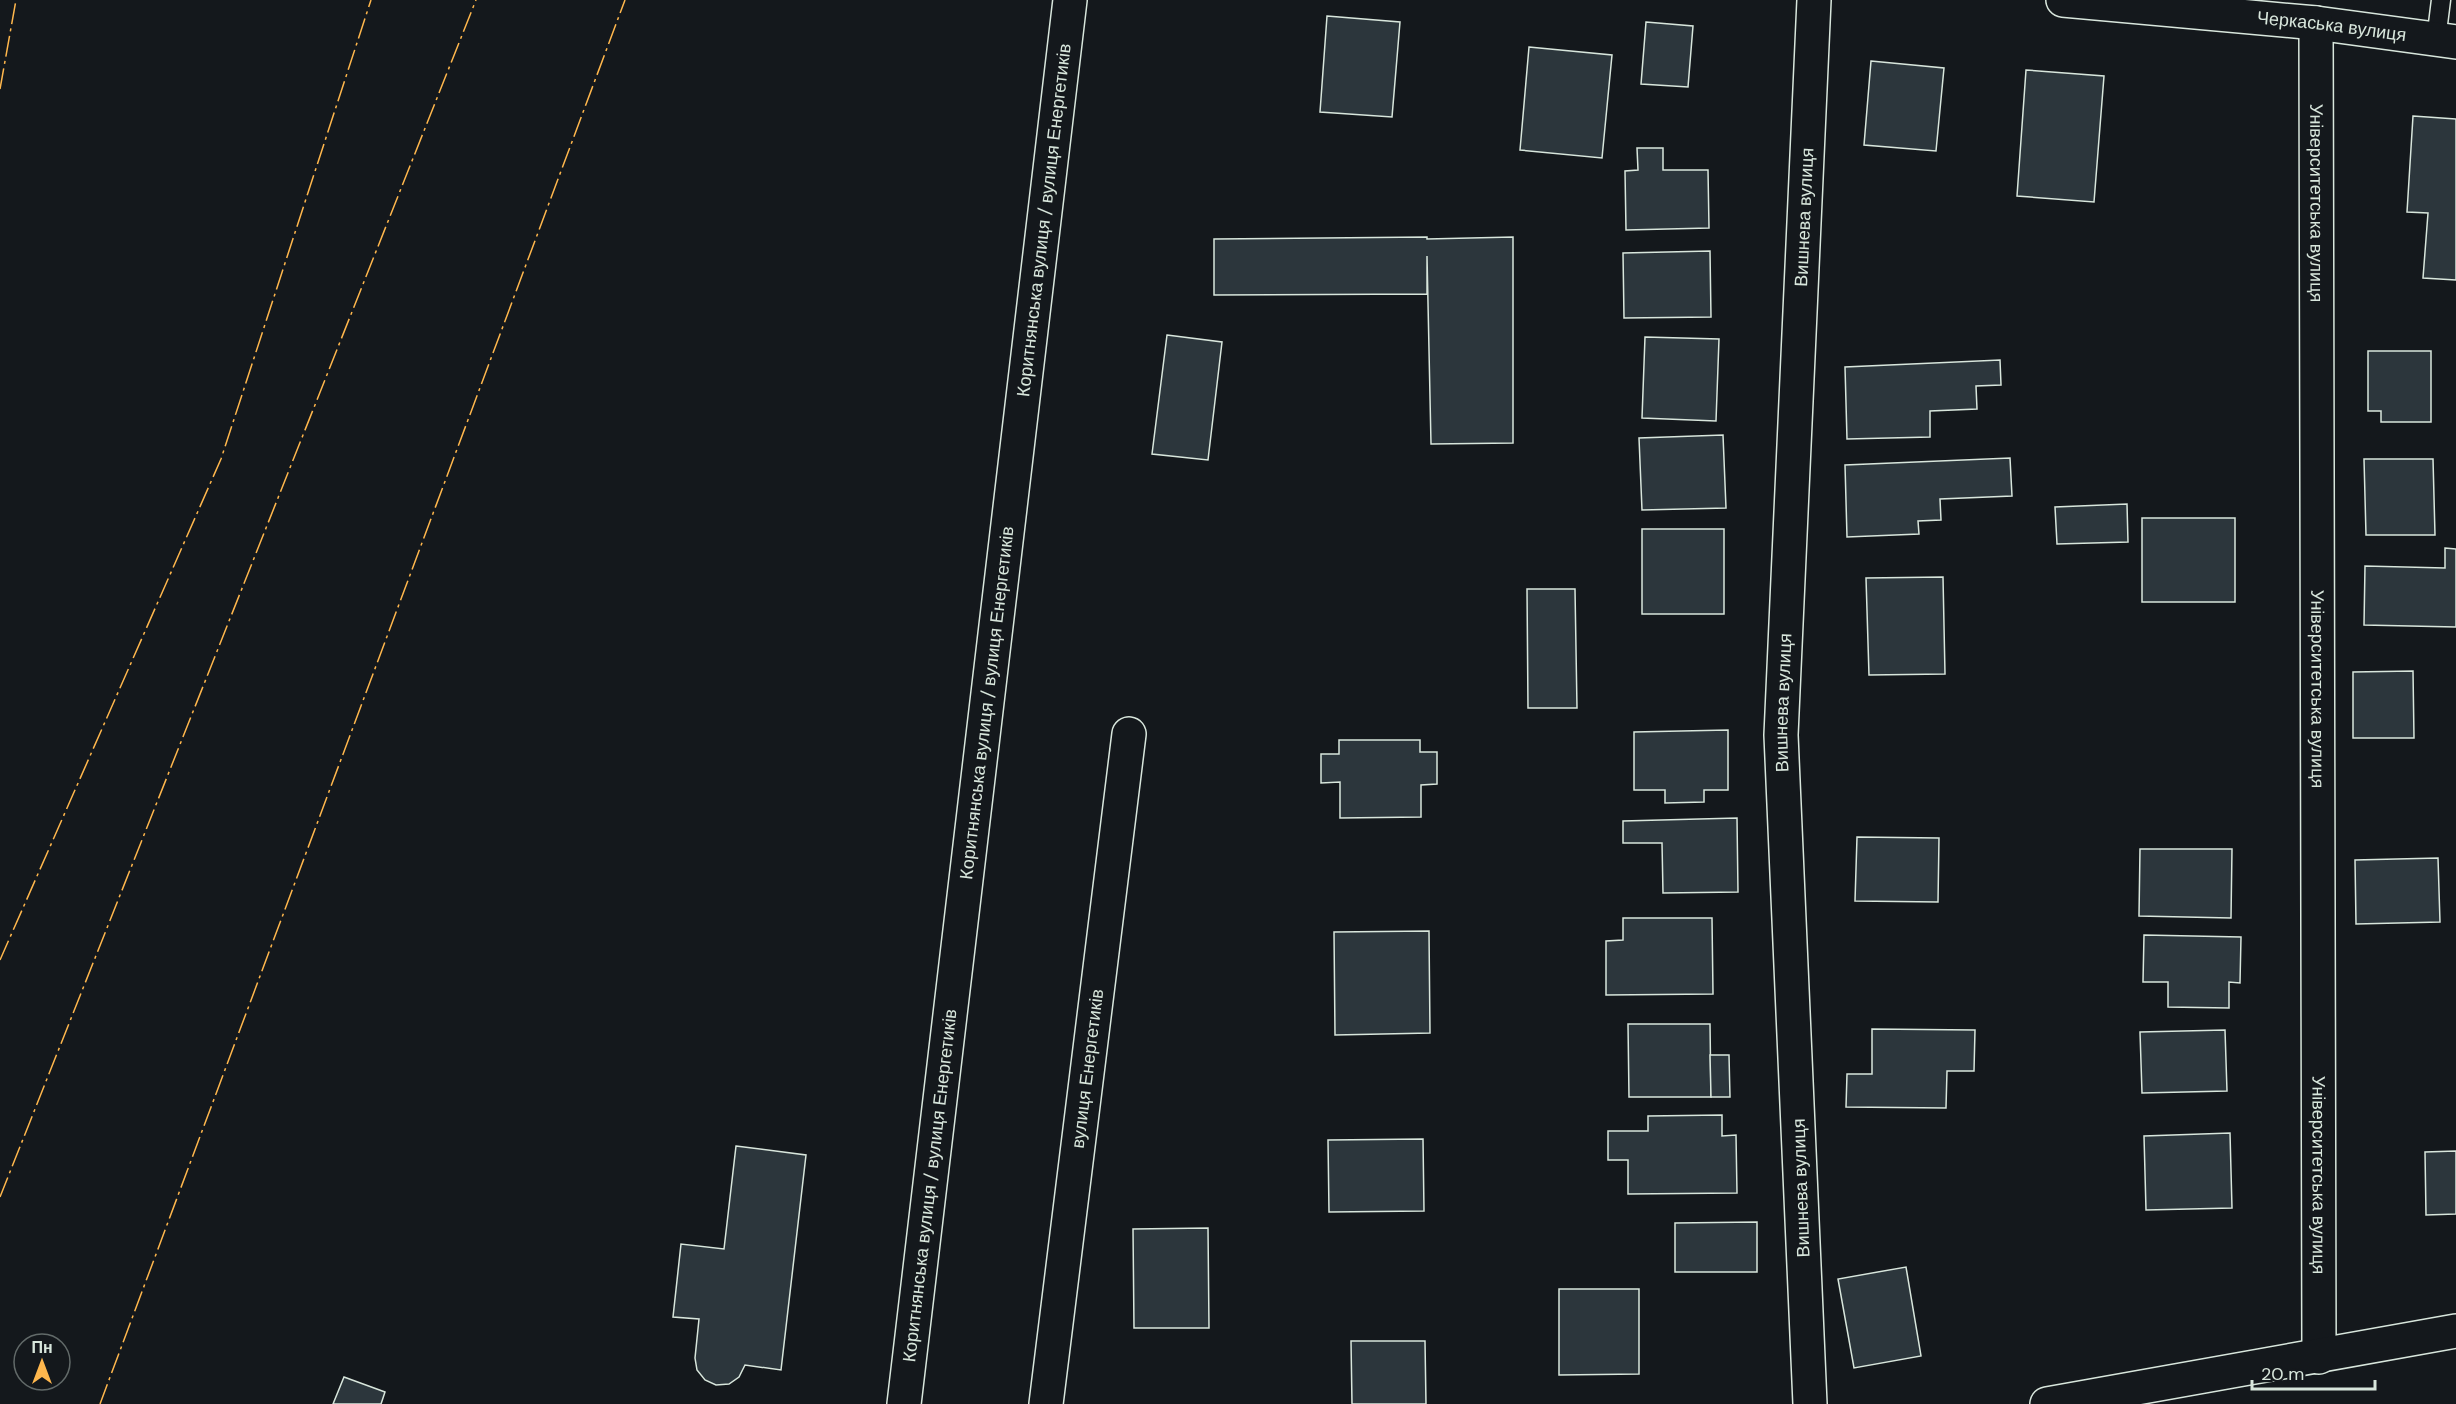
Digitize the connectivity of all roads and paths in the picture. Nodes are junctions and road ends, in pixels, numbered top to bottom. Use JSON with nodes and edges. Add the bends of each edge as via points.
{"nodes":[{"id":1,"x":1070,"y":0,"type":"edge"},
{"id":2,"x":1814,"y":0,"type":"edge"},
{"id":3,"x":2063,"y":0,"type":"edge"},
{"id":4,"x":2441,"y":0,"type":"edge"},
{"id":5,"x":2316,"y":23,"type":"junction"},
{"id":6,"x":2446,"y":41,"type":"edge"},
{"id":7,"x":1129,"y":734,"type":"dead end"},
{"id":8,"x":2456,"y":1331,"type":"edge"},
{"id":9,"x":2319,"y":1357,"type":"junction"},
{"id":10,"x":904,"y":1404,"type":"edge"},
{"id":11,"x":1046,"y":1404,"type":"edge"},
{"id":12,"x":1810,"y":1404,"type":"edge"},
{"id":13,"x":2047,"y":1404,"type":"edge"}],
"edges":[{"from":1,"to":10,"type":"street","name":"Коритнянська вулиця / вулиця Енергетиків"},
{"from":2,"to":12,"type":"street","name":"Вишнева вулиця","via":[[1781,735]]},
{"from":3,"to":5,"type":"street","name":"Черкаська вулиця"},
{"from":4,"to":6,"type":"lane"},
{"from":5,"to":6,"type":"street","name":"Черкаська вулиця"},
{"from":5,"to":9,"type":"street","name":"Університетська вулиця"},
{"from":7,"to":11,"type":"street","name":"вулиця Енергетиків"},
{"from":8,"to":9,"type":"street"},
{"from":9,"to":13,"type":"street"}]}
